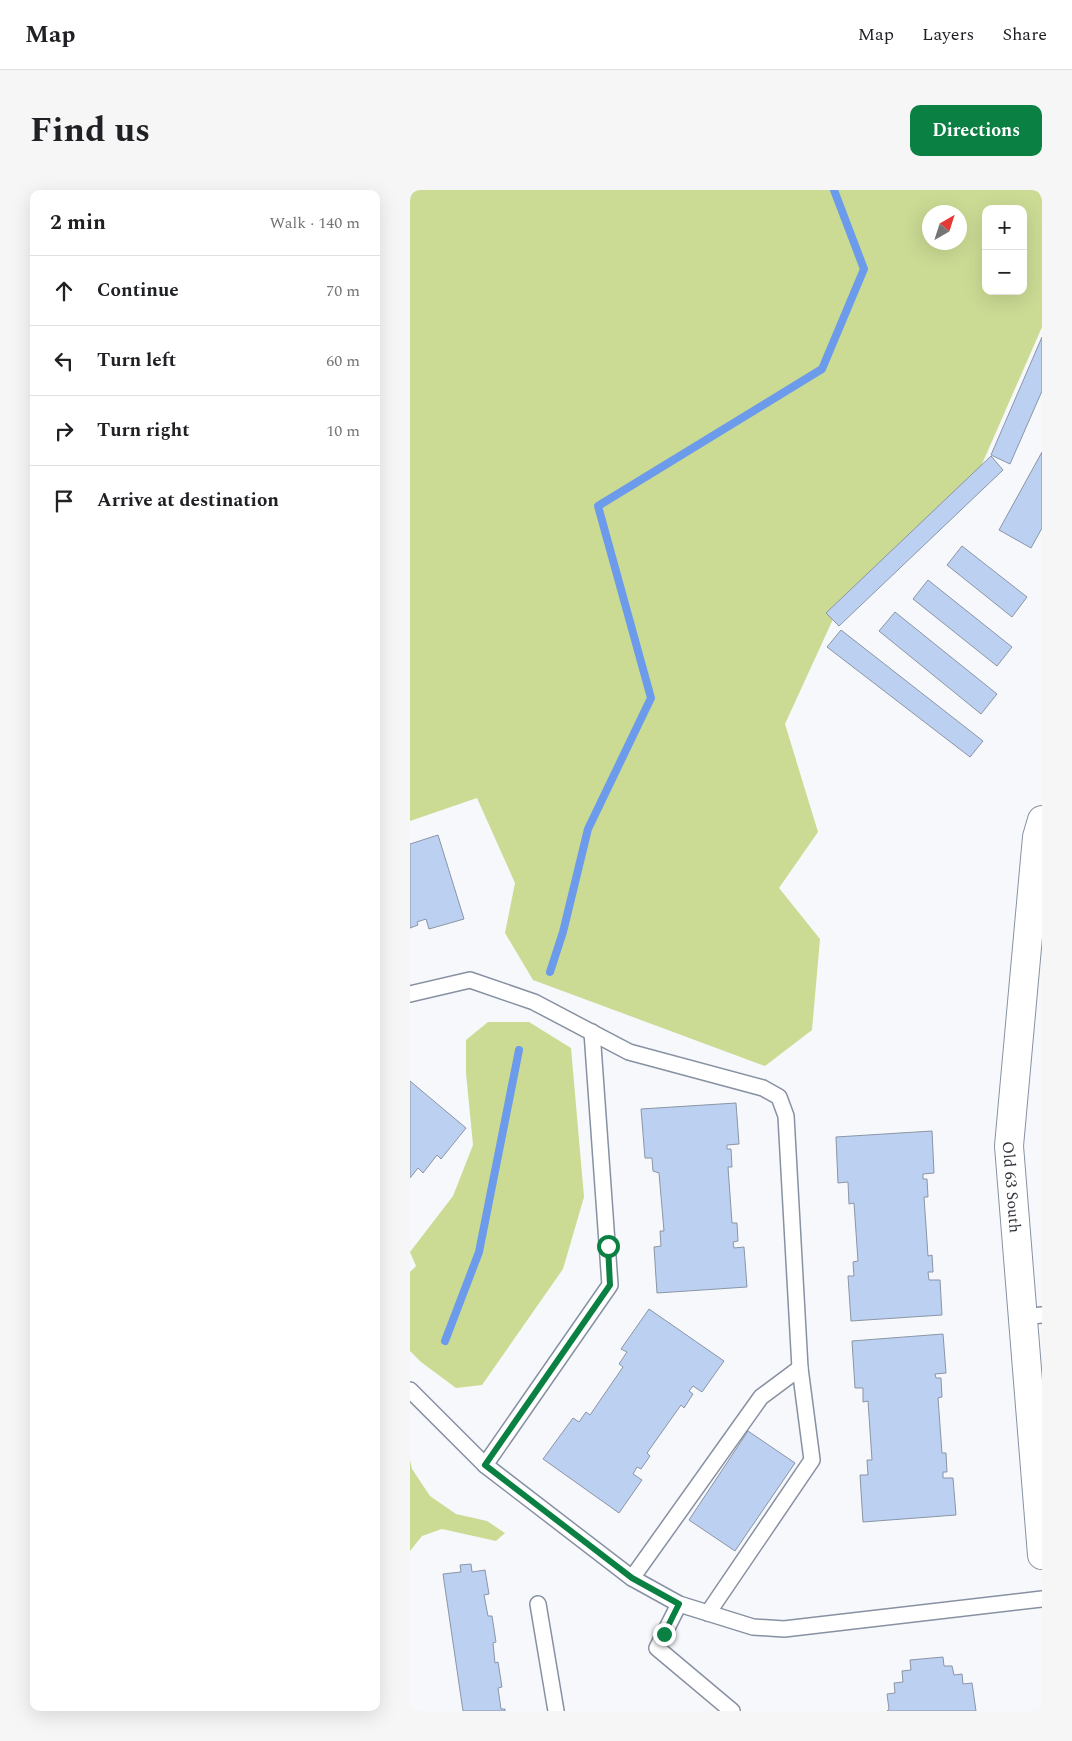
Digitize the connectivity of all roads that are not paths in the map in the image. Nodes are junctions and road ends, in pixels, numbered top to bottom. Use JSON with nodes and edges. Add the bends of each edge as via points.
{"nodes":[{"id":1,"x":1042,"y":820,"type":"edge"},
{"id":2,"x":410,"y":994,"type":"edge"},
{"id":3,"x":592,"y":1032,"type":"junction"},
{"id":4,"x":1032,"y":1316,"type":"edge"},
{"id":5,"x":800,"y":1368,"type":"junction"},
{"id":6,"x":410,"y":1390,"type":"edge"},
{"id":7,"x":485,"y":1465,"type":"junction"},
{"id":8,"x":1042,"y":1555,"type":"edge"},
{"id":9,"x":632,"y":1578,"type":"junction"},
{"id":10,"x":1042,"y":1599,"type":"edge"},
{"id":11,"x":538,"y":1604,"type":"dead end"},
{"id":12,"x":679,"y":1604,"type":"junction"},
{"id":13,"x":708,"y":1613,"type":"junction"},
{"id":14,"x":556,"y":1711,"type":"edge"},
{"id":15,"x":732,"y":1711,"type":"edge"}],
"edges":[{"from":1,"to":4,"type":"main road","name":"Old 63 South","via":[[1037,837],[1009,1146]]},
{"from":2,"to":3,"type":"lane","via":[[470,980],[534,1002]]},
{"from":3,"to":5,"type":"lane","via":[[629,1052],[763,1088],[779,1097],[786,1116]]},
{"from":3,"to":7,"type":"lane","via":[[610,1285]]},
{"from":4,"to":8,"type":"main road","name":"Old 63 South"},
{"from":5,"to":9,"type":"lane","via":[[760,1396]]},
{"from":5,"to":13,"type":"lane","via":[[812,1460]]},
{"from":6,"to":7,"type":"lane"},
{"from":7,"to":9,"type":"lane"},
{"from":9,"to":12,"type":"lane"},
{"from":10,"to":13,"type":"lane","via":[[784,1629],[753,1627]]},
{"from":11,"to":14,"type":"lane"},
{"from":12,"to":13,"type":"lane"},
{"from":12,"to":15,"type":"lane","via":[[657,1648]]}]}
